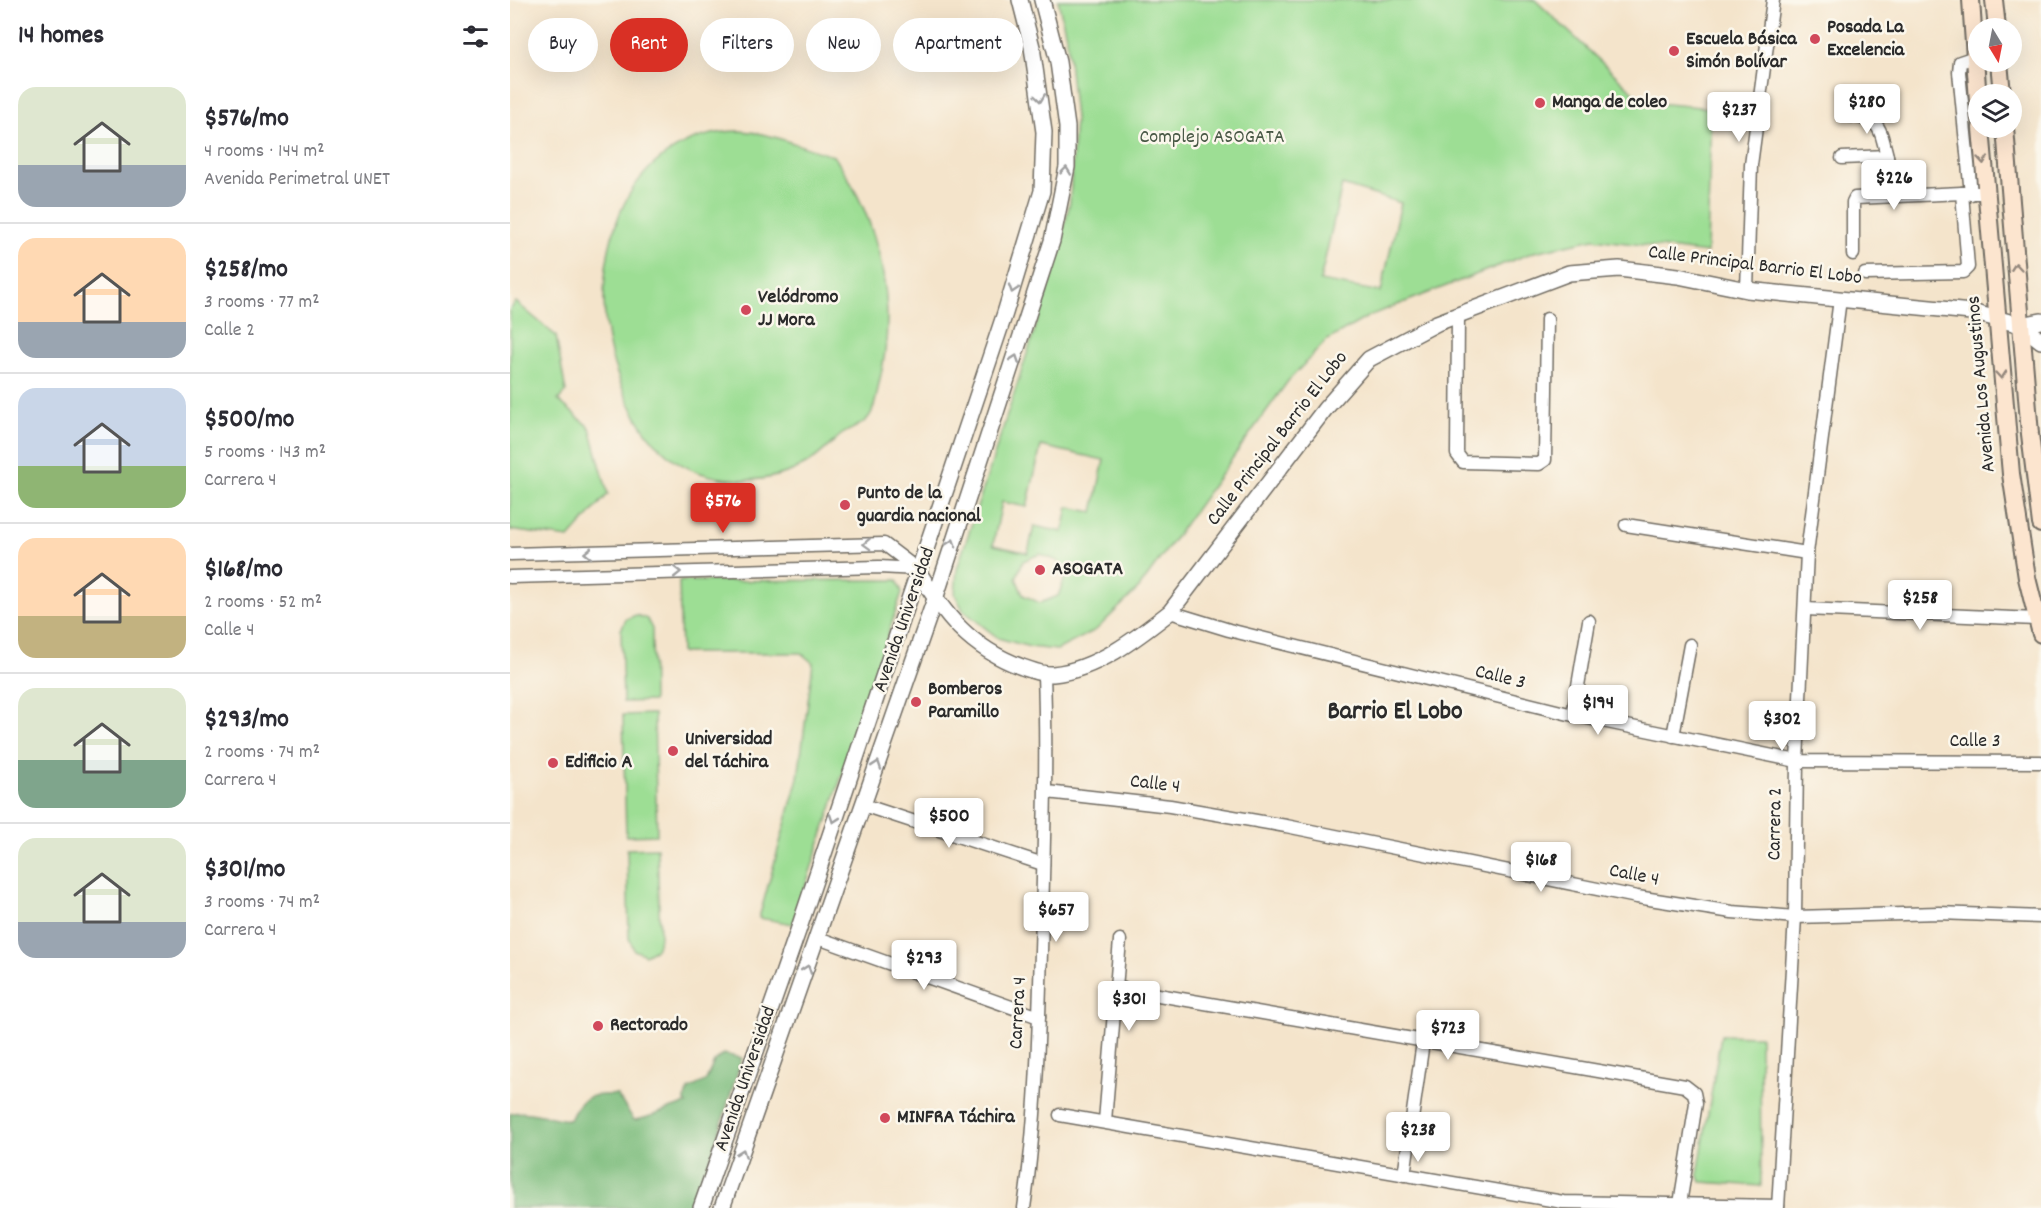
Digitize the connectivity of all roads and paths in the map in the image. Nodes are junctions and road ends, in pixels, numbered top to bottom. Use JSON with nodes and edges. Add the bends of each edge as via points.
{"nodes":[{"id":1,"x":1020,"y":0,"type":"edge"},
{"id":2,"x":1042,"y":0,"type":"edge"},
{"id":3,"x":1773,"y":0,"type":"edge"},
{"id":4,"x":1971,"y":0,"type":"edge"},
{"id":5,"x":1994,"y":0,"type":"edge"},
{"id":6,"x":1972,"y":18,"type":"edge"},
{"id":7,"x":1996,"y":18,"type":"edge"},
{"id":8,"x":1968,"y":59,"type":"edge"},
{"id":9,"x":1845,"y":115,"type":"dead end"},
{"id":10,"x":1980,"y":138,"type":"edge"},
{"id":11,"x":2006,"y":138,"type":"edge"},
{"id":12,"x":1887,"y":156,"type":"junction"},
{"id":13,"x":1842,"y":158,"type":"dead end"},
{"id":14,"x":1973,"y":193,"type":"junction"},
{"id":15,"x":1892,"y":196,"type":"junction"},
{"id":16,"x":1853,"y":254,"type":"dead end"},
{"id":17,"x":1865,"y":274,"type":"dead end"},
{"id":18,"x":1747,"y":290,"type":"junction"},
{"id":19,"x":1840,"y":299,"type":"junction"},
{"id":20,"x":1458,"y":315,"type":"junction"},
{"id":21,"x":1996,"y":317,"type":"junction"},
{"id":22,"x":1547,"y":319,"type":"dead end"},
{"id":23,"x":2041,"y":321,"type":"edge"},
{"id":24,"x":2021,"y":325,"type":"junction"},
{"id":25,"x":2041,"y":341,"type":"edge"},
{"id":26,"x":2041,"y":524,"type":"edge"},
{"id":27,"x":1626,"y":525,"type":"dead end"},
{"id":28,"x":649,"y":552,"type":"junction"},
{"id":29,"x":618,"y":553,"type":"junction"},
{"id":30,"x":1807,"y":553,"type":"junction"},
{"id":31,"x":510,"y":554,"type":"edge"},
{"id":32,"x":917,"y":569,"type":"junction"},
{"id":33,"x":651,"y":573,"type":"junction"},
{"id":34,"x":619,"y":574,"type":"junction"},
{"id":35,"x":510,"y":577,"type":"edge"},
{"id":36,"x":935,"y":599,"type":"junction"},
{"id":37,"x":1805,"y":609,"type":"junction"},
{"id":38,"x":1170,"y":612,"type":"junction"},
{"id":39,"x":1589,"y":621,"type":"dead end"},
{"id":40,"x":2038,"y":626,"type":"edge"},
{"id":41,"x":1690,"y":645,"type":"dead end"},
{"id":42,"x":1044,"y":675,"type":"junction"},
{"id":43,"x":1573,"y":715,"type":"junction"},
{"id":44,"x":1673,"y":736,"type":"junction"},
{"id":45,"x":1797,"y":761,"type":"junction"},
{"id":46,"x":2041,"y":762,"type":"edge"},
{"id":47,"x":1047,"y":792,"type":"junction"},
{"id":48,"x":864,"y":806,"type":"junction"},
{"id":49,"x":1043,"y":864,"type":"junction"},
{"id":50,"x":2041,"y":917,"type":"edge"},
{"id":51,"x":1795,"y":918,"type":"junction"},
{"id":52,"x":818,"y":938,"type":"junction"},
{"id":53,"x":1120,"y":940,"type":"dead end"},
{"id":54,"x":1118,"y":988,"type":"junction"},
{"id":55,"x":1039,"y":1017,"type":"junction"},
{"id":56,"x":1423,"y":1042,"type":"junction"},
{"id":57,"x":1060,"y":1115,"type":"dead end"},
{"id":58,"x":1105,"y":1121,"type":"junction"},
{"id":59,"x":1404,"y":1175,"type":"junction"},
{"id":60,"x":1680,"y":1204,"type":"junction"},
{"id":61,"x":1778,"y":1207,"type":"edge"},
{"id":62,"x":701,"y":1208,"type":"edge"},
{"id":63,"x":722,"y":1208,"type":"edge"},
{"id":64,"x":1024,"y":1208,"type":"edge"}],
"edges":[{"from":1,"to":32,"type":"street","name":"Avenida Universidad","one_way":true,"via":[[1032,47],[1044,132],[1042,191]]},
{"from":36,"to":2,"type":"street","name":"Avenida Universidad","one_way":true,"via":[[1062,202],[1068,128],[1058,62]]},
{"from":3,"to":18,"type":"street","via":[[1751,165]]},
{"from":4,"to":6,"type":"main road"},
{"from":5,"to":7,"type":"main road"},
{"from":8,"to":14,"type":"street","via":[[1960,62],[1959,72]]},
{"from":9,"to":12,"type":"street","via":[[1875,122]]},
{"from":10,"to":14,"type":"main road","name":"Avenida Los Augustinos","one_way":true},
{"from":24,"to":11,"type":"main road","one_way":true},
{"from":12,"to":13,"type":"street"},
{"from":12,"to":15,"type":"street"},
{"from":14,"to":15,"type":"street"},
{"from":14,"to":17,"type":"street","via":[[1968,267],[1963,272]]},
{"from":14,"to":21,"type":"main road","name":"Avenida Los Augustinos"},
{"from":15,"to":16,"type":"street","via":[[1859,197],[1853,202]]},
{"from":18,"to":19,"type":"street","name":"Calle Principal Barrio El Lobo"},
{"from":18,"to":20,"type":"street","name":"Calle Principal Barrio El Lobo","via":[[1619,269],[1569,273]]},
{"from":19,"to":21,"type":"street","name":"Calle Principal Barrio El Lobo"},
{"from":19,"to":30,"type":"street","name":"Carrera 2"},
{"from":20,"to":22,"type":"street","via":[[1457,454],[1462,462],[1539,464],[1545,460]]},
{"from":20,"to":38,"type":"street","name":"Calle Principal Barrio El Lobo","via":[[1369,358],[1317,418]]},
{"from":21,"to":24,"type":"street","name":"Calle Principal Barrio El Lobo"},
{"from":21,"to":40,"type":"main road","name":"Avenida Los Augustinos","one_way":true,"via":[[2014,494]]},
{"from":23,"to":24,"type":"street"},
{"from":24,"to":25,"type":"street"},
{"from":24,"to":26,"type":"main road"},
{"from":27,"to":30,"type":"street"},
{"from":28,"to":29,"type":"street"},
{"from":32,"to":28,"type":"street","one_way":true,"via":[[884,544]]},
{"from":28,"to":33,"type":"street"},
{"from":29,"to":31,"type":"street","one_way":true},
{"from":29,"to":34,"type":"street"},
{"from":30,"to":37,"type":"street","name":"Carrera 2"},
{"from":33,"to":32,"type":"street","one_way":true},
{"from":32,"to":36,"type":"street"},
{"from":32,"to":62,"type":"street","name":"Avenida Universidad","one_way":true,"via":[[798,931]]},
{"from":33,"to":34,"type":"street"},
{"from":34,"to":35,"type":"street"},
{"from":36,"to":42,"type":"street","via":[[953,624],[986,650]]},
{"from":48,"to":36,"type":"street","name":"Avenida Universidad","one_way":true},
{"from":37,"to":40,"type":"street"},
{"from":37,"to":45,"type":"street","name":"Carrera 2"},
{"from":38,"to":42,"type":"street","name":"Calle Principal Barrio El Lobo","via":[[1141,635],[1093,662]]},
{"from":38,"to":43,"type":"street","name":"Calle 3"},
{"from":39,"to":43,"type":"street"},
{"from":41,"to":44,"type":"street"},
{"from":42,"to":47,"type":"street","name":"Carrera 4"},
{"from":43,"to":44,"type":"street","name":"Calle 3"},
{"from":44,"to":45,"type":"street","name":"Calle 3"},
{"from":45,"to":46,"type":"street","name":"Calle 3"},
{"from":45,"to":51,"type":"street","name":"Carrera 2"},
{"from":47,"to":49,"type":"street","name":"Carrera 4"},
{"from":47,"to":51,"type":"street","name":"Calle 4","via":[[1193,810],[1637,897]]},
{"from":48,"to":49,"type":"street"},
{"from":48,"to":52,"type":"street","name":"Avenida Universidad"},
{"from":49,"to":55,"type":"street","name":"Carrera 4"},
{"from":50,"to":51,"type":"street","name":"Calle 4","via":[[1939,913]]},
{"from":51,"to":61,"type":"street","name":"Carrera 2"},
{"from":52,"to":55,"type":"street"},
{"from":63,"to":52,"type":"street","name":"Avenida Universidad","one_way":true},
{"from":53,"to":54,"type":"street"},
{"from":54,"to":56,"type":"street"},
{"from":54,"to":58,"type":"street"},
{"from":55,"to":64,"type":"street","name":"Carrera 4"},
{"from":56,"to":59,"type":"street"},
{"from":56,"to":60,"type":"street","via":[[1685,1086],[1694,1093],[1696,1103]]},
{"from":57,"to":58,"type":"street"},
{"from":58,"to":59,"type":"street"},
{"from":59,"to":60,"type":"street","via":[[1563,1202]]},
{"from":60,"to":61,"type":"street"}]}
